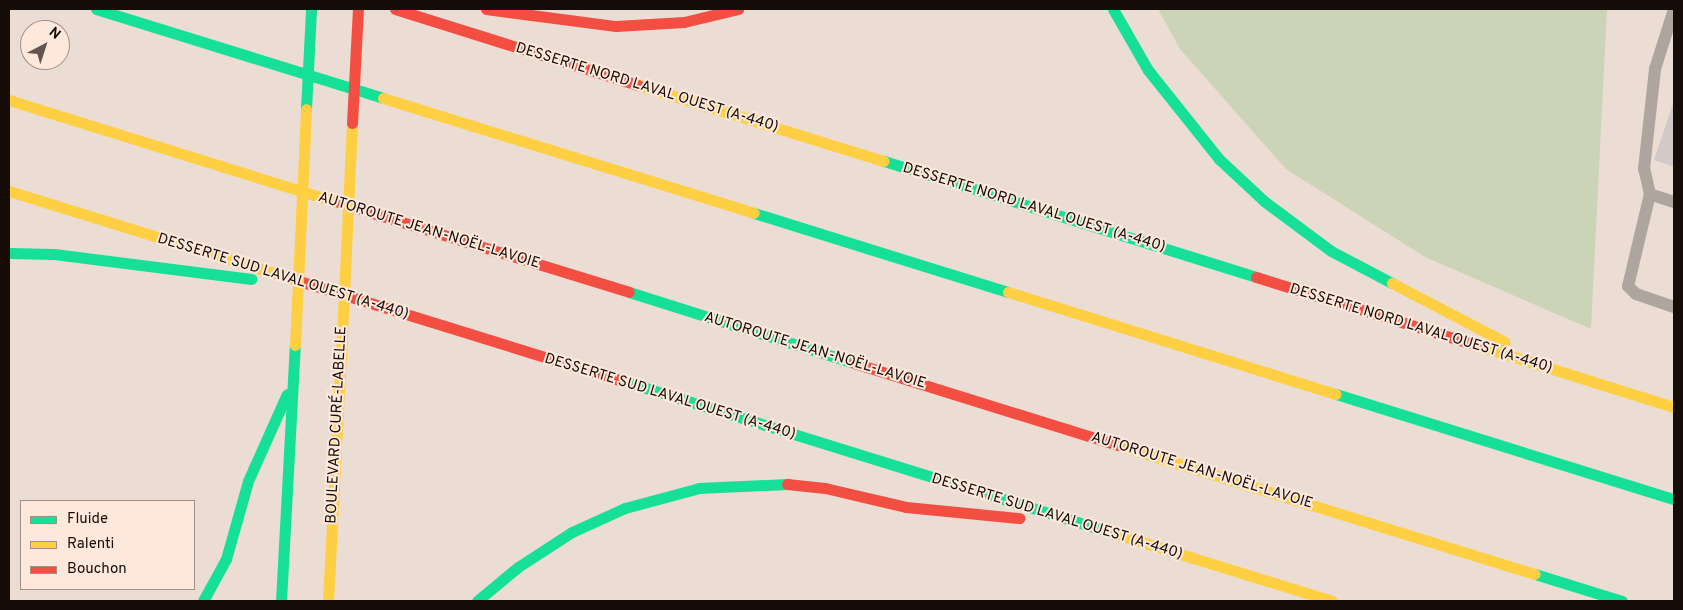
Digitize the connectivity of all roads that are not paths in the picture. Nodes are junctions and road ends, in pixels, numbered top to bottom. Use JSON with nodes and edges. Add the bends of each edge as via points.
{"nodes":[{"id":1,"x":96,"y":9,"type":"edge"},
{"id":2,"x":311,"y":9,"type":"edge"},
{"id":3,"x":358,"y":9,"type":"edge"},
{"id":4,"x":394,"y":9,"type":"edge"},
{"id":5,"x":486,"y":9,"type":"edge"},
{"id":6,"x":738,"y":9,"type":"edge"},
{"id":7,"x":1113,"y":9,"type":"edge"},
{"id":8,"x":1674,"y":9,"type":"edge"},
{"id":9,"x":9,"y":100,"type":"edge"},
{"id":10,"x":9,"y":191,"type":"edge"},
{"id":11,"x":1650,"y":194,"type":"junction"},
{"id":12,"x":1674,"y":202,"type":"edge"},
{"id":13,"x":9,"y":253,"type":"edge"},
{"id":14,"x":320,"y":288,"type":"junction"},
{"id":15,"x":1674,"y":307,"type":"edge"},
{"id":16,"x":1566,"y":374,"type":"junction"},
{"id":17,"x":293,"y":379,"type":"junction"},
{"id":18,"x":1674,"y":406,"type":"edge"},
{"id":19,"x":1674,"y":499,"type":"edge"},
{"id":20,"x":1075,"y":524,"type":"junction"},
{"id":21,"x":1317,"y":599,"type":"edge"},
{"id":22,"x":203,"y":601,"type":"edge"},
{"id":23,"x":282,"y":601,"type":"edge"},
{"id":24,"x":328,"y":601,"type":"edge"},
{"id":25,"x":477,"y":601,"type":"edge"},
{"id":26,"x":1332,"y":601,"type":"edge"},
{"id":27,"x":1622,"y":601,"type":"edge"}],
"edges":[{"from":1,"to":19,"type":"main road"},
{"from":2,"to":17,"type":"main road","bridge":true},
{"from":3,"to":24,"type":"main road","name":"BOULEVARD CURÉ-LABELLE","bridge":true},
{"from":4,"to":16,"type":"main road","name":"DESSERTE NORD LAVAL OUEST (A-440)"},
{"from":5,"to":6,"type":"main road","via":[[616,26],[684,22]]},
{"from":7,"to":16,"type":"main road","via":[[1148,70],[1182,115],[1219,159],[1289,222],[1331,251]]},
{"from":8,"to":11,"type":"lane","via":[[1655,69],[1644,168]]},
{"from":9,"to":27,"type":"main road","name":"AUTOROUTE JEAN-NOËL-LAVOIE"},
{"from":10,"to":14,"type":"main road","name":"DESSERTE SUD LAVAL OUEST (A-440)"},
{"from":11,"to":12,"type":"lane"},
{"from":11,"to":15,"type":"lane","via":[[1628,286],[1636,294]]},
{"from":13,"to":14,"type":"main road","via":[[54,254]]},
{"from":14,"to":20,"type":"main road","name":"DESSERTE SUD LAVAL OUEST (A-440)"},
{"from":16,"to":18,"type":"main road","name":"DESSERTE NORD LAVAL OUEST (A-440)"},
{"from":17,"to":22,"type":"main road","via":[[248,481],[226,559]]},
{"from":17,"to":23,"type":"main road"},
{"from":20,"to":21,"type":"main road","name":"DESSERTE SUD LAVAL OUEST (A-440)"},
{"from":20,"to":25,"type":"main road","via":[[906,507],[825,488],[790,484],[719,485],[661,497],[589,523],[535,554]]},
{"from":21,"to":26,"type":"main road","name":"DESSERTE SUD LAVAL OUEST (A-440)"}]}
